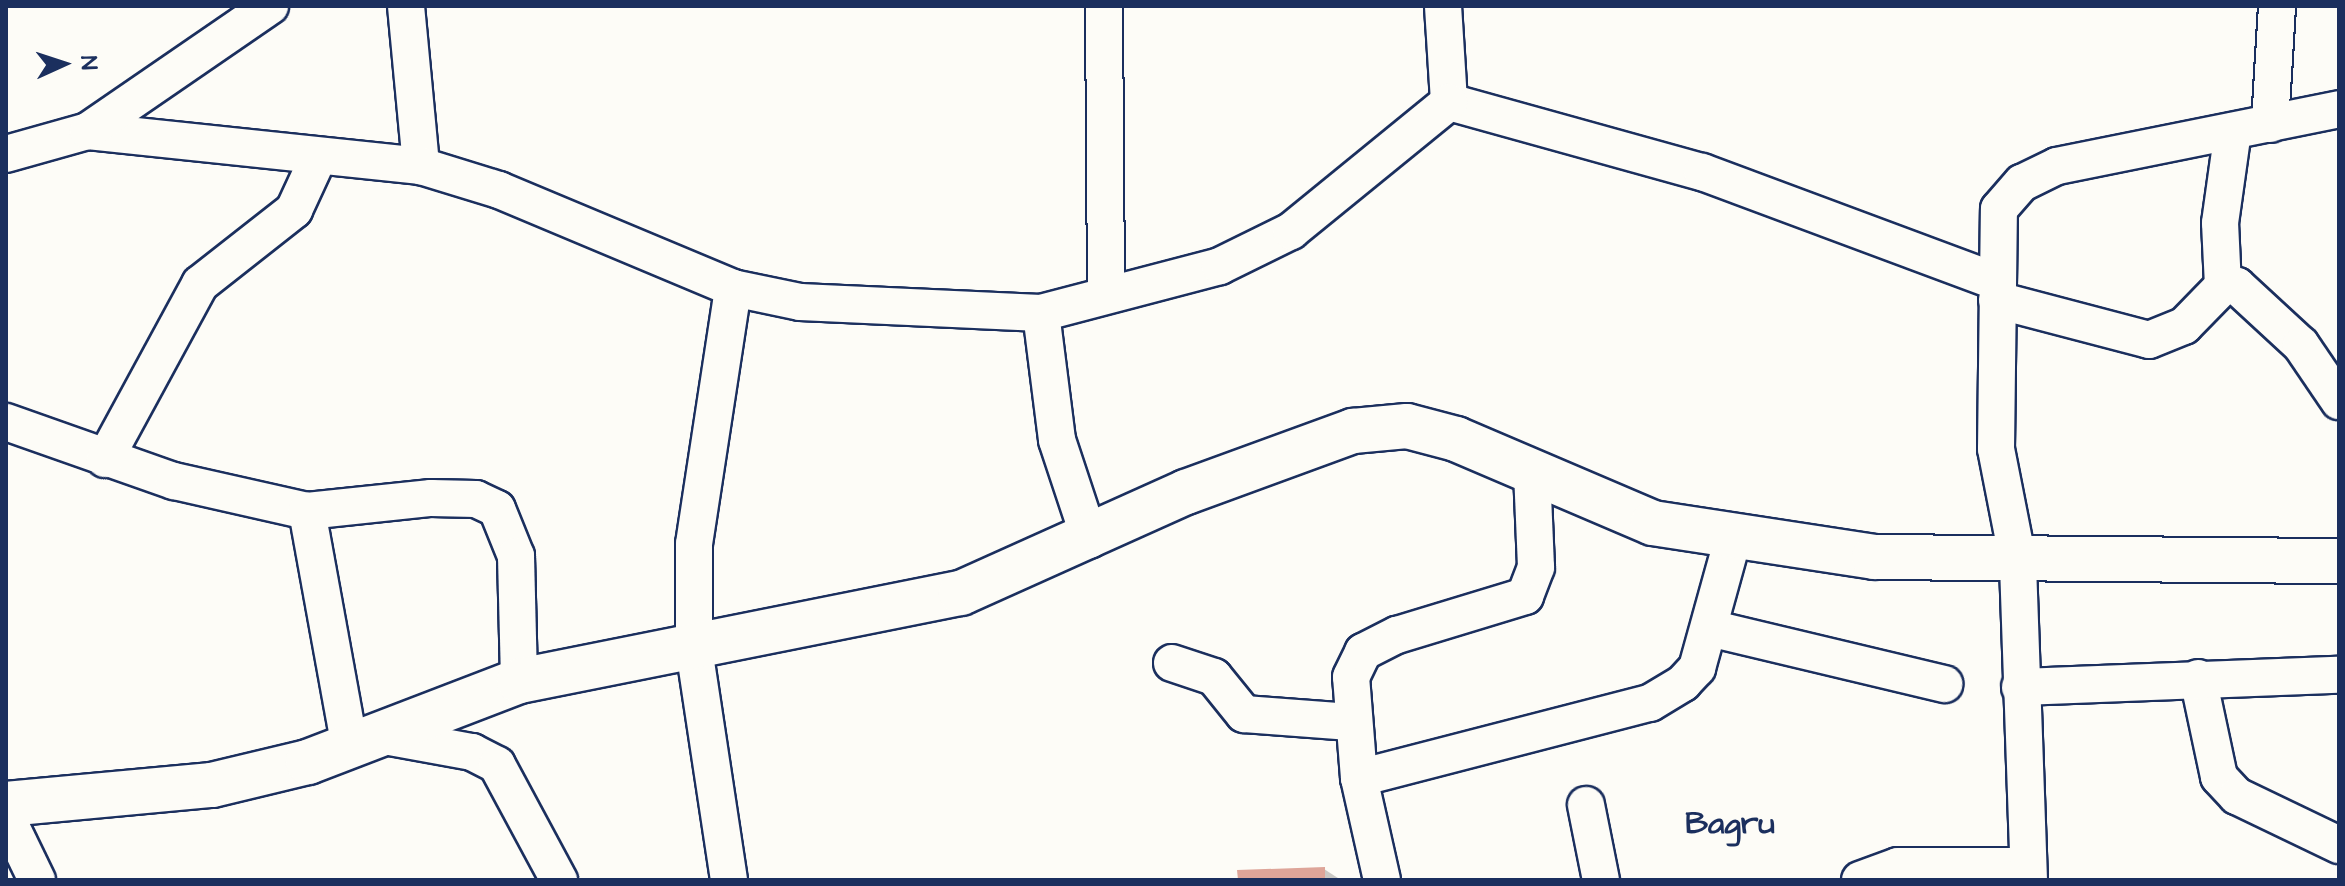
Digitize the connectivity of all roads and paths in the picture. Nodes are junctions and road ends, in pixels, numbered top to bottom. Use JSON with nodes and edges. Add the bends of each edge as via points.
{"nodes":[{"id":1,"x":270,"y":6,"type":"edge"},
{"id":2,"x":406,"y":6,"type":"edge"},
{"id":3,"x":1104,"y":6,"type":"edge"},
{"id":4,"x":1443,"y":6,"type":"edge"},
{"id":5,"x":2277,"y":6,"type":"edge"},
{"id":6,"x":1449,"y":102,"type":"junction"},
{"id":7,"x":2339,"y":109,"type":"edge"},
{"id":8,"x":2287,"y":120,"type":"junction"},
{"id":9,"x":2339,"y":126,"type":"edge"},
{"id":10,"x":88,"y":131,"type":"junction"},
{"id":11,"x":2233,"y":131,"type":"junction"},
{"id":12,"x":6,"y":154,"type":"edge"},
{"id":13,"x":318,"y":158,"type":"junction"},
{"id":14,"x":421,"y":166,"type":"junction"},
{"id":15,"x":2223,"y":286,"type":"junction"},
{"id":16,"x":733,"y":288,"type":"junction"},
{"id":17,"x":1997,"y":291,"type":"junction"},
{"id":18,"x":1106,"y":293,"type":"junction"},
{"id":19,"x":1041,"y":313,"type":"junction"},
{"id":20,"x":2339,"y":401,"type":"edge"},
{"id":21,"x":6,"y":422,"type":"edge"},
{"id":22,"x":105,"y":459,"type":"junction"},
{"id":23,"x":1532,"y":471,"type":"junction"},
{"id":24,"x":307,"y":511,"type":"junction"},
{"id":25,"x":1734,"y":535,"type":"junction"},
{"id":26,"x":1090,"y":540,"type":"junction"},
{"id":27,"x":2018,"y":561,"type":"junction"},
{"id":28,"x":2339,"y":561,"type":"edge"},
{"id":29,"x":1709,"y":628,"type":"junction"},
{"id":30,"x":694,"y":648,"type":"junction"},
{"id":31,"x":1172,"y":663,"type":"dead end"},
{"id":32,"x":2339,"y":675,"type":"edge"},
{"id":33,"x":2198,"y":678,"type":"junction"},
{"id":34,"x":519,"y":681,"type":"junction"},
{"id":35,"x":1944,"y":684,"type":"dead end"},
{"id":36,"x":2020,"y":687,"type":"junction"},
{"id":37,"x":1351,"y":722,"type":"junction"},
{"id":38,"x":365,"y":741,"type":"junction"},
{"id":39,"x":1359,"y":778,"type":"junction"},
{"id":40,"x":6,"y":804,"type":"edge"},
{"id":41,"x":1586,"y":805,"type":"dead end"},
{"id":42,"x":6,"y":816,"type":"edge"},
{"id":43,"x":2339,"y":845,"type":"edge"},
{"id":44,"x":2028,"y":873,"type":"edge"},
{"id":45,"x":37,"y":880,"type":"edge"},
{"id":46,"x":559,"y":880,"type":"edge"},
{"id":47,"x":729,"y":880,"type":"edge"},
{"id":48,"x":1382,"y":880,"type":"edge"},
{"id":49,"x":1601,"y":880,"type":"edge"},
{"id":50,"x":1860,"y":880,"type":"edge"}],
"edges":[{"from":1,"to":10,"type":"street"},
{"from":2,"to":14,"type":"street"},
{"from":3,"to":18,"type":"street"},
{"from":4,"to":6,"type":"street"},
{"from":5,"to":8,"type":"street"},
{"from":6,"to":17,"type":"street","via":[[1702,172]]},
{"from":6,"to":18,"type":"street","via":[[1291,231],[1220,266]]},
{"from":7,"to":8,"type":"street"},
{"from":8,"to":9,"type":"street"},
{"from":8,"to":11,"type":"street"},
{"from":10,"to":12,"type":"street"},
{"from":10,"to":13,"type":"street"},
{"from":11,"to":15,"type":"street","via":[[2220,223]]},
{"from":11,"to":17,"type":"street","via":[[2057,166],[2022,183],[1999,209]]},
{"from":13,"to":14,"type":"street"},
{"from":13,"to":22,"type":"street","via":[[294,210],[200,284]]},
{"from":14,"to":16,"type":"street","via":[[499,190]]},
{"from":15,"to":17,"type":"street","via":[[2184,326],[2149,340]]},
{"from":15,"to":20,"type":"street","via":[[2254,296],[2301,345]]},
{"from":16,"to":19,"type":"street","via":[[871,308]]},
{"from":16,"to":30,"type":"street","via":[[706,431],[694,544]]},
{"from":17,"to":27,"type":"street","via":[[1996,449]]},
{"from":18,"to":19,"type":"street"},
{"from":19,"to":26,"type":"street","via":[[1057,440]]},
{"from":21,"to":22,"type":"street"},
{"from":22,"to":24,"type":"street"},
{"from":23,"to":25,"type":"main road","via":[[1653,523]]},
{"from":23,"to":26,"type":"main road","via":[[1407,426],[1353,431],[1186,492]]},
{"from":23,"to":37,"type":"street","via":[[1536,567],[1525,596],[1363,652],[1351,677]]},
{"from":24,"to":34,"type":"street","via":[[431,498],[476,499],[497,509],[516,556]]},
{"from":24,"to":38,"type":"street"},
{"from":25,"to":27,"type":"main road","via":[[1874,557]]},
{"from":25,"to":29,"type":"street"},
{"from":26,"to":30,"type":"main road","via":[[961,593]]},
{"from":27,"to":28,"type":"main road"},
{"from":27,"to":36,"type":"street"},
{"from":29,"to":35,"type":"street"},
{"from":29,"to":39,"type":"street","via":[[1697,668],[1650,703]]},
{"from":30,"to":34,"type":"main road"},
{"from":30,"to":47,"type":"street"},
{"from":31,"to":37,"type":"street","via":[[1214,677],[1244,714]]},
{"from":32,"to":33,"type":"street"},
{"from":33,"to":36,"type":"street"},
{"from":33,"to":43,"type":"street","via":[[2219,777],[2237,796]]},
{"from":34,"to":38,"type":"main road","via":[[445,704]]},
{"from":36,"to":44,"type":"street"},
{"from":37,"to":39,"type":"street"},
{"from":38,"to":40,"type":"main road","via":[[212,785]]},
{"from":38,"to":46,"type":"street","via":[[472,752],[497,765]]},
{"from":39,"to":48,"type":"street"},
{"from":41,"to":49,"type":"street"},
{"from":42,"to":45,"type":"street"},
{"from":44,"to":50,"type":"street","via":[[1898,866]]}]}
